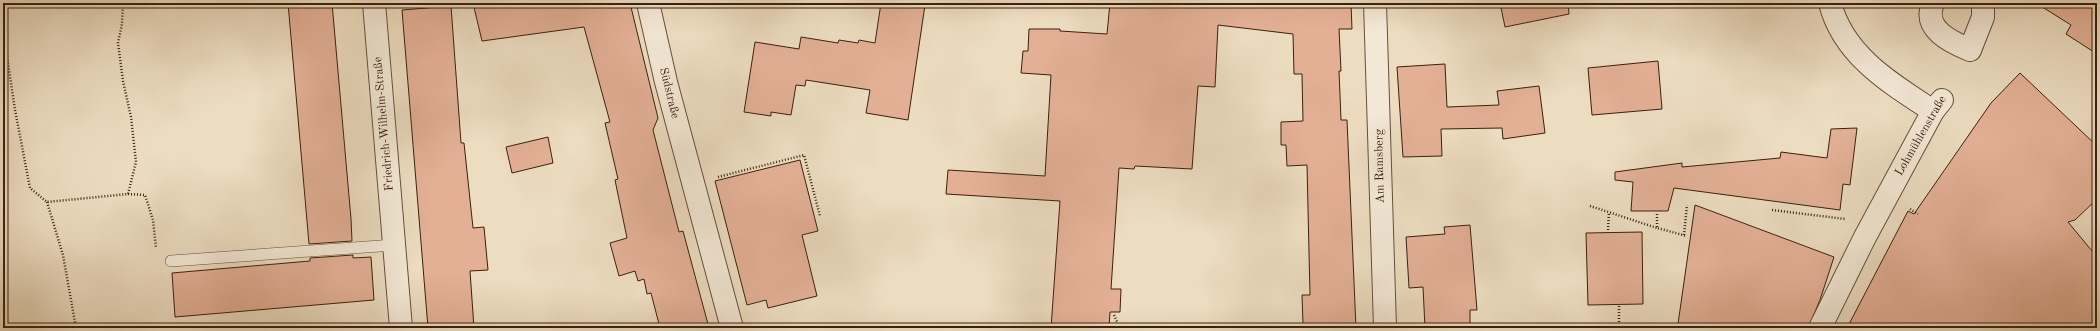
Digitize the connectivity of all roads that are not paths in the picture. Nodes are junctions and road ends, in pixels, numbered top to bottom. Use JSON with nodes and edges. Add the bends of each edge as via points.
{"nodes":[{"id":1,"x":374,"y":3,"type":"edge"},
{"id":2,"x":648,"y":3,"type":"edge"},
{"id":3,"x":1375,"y":3,"type":"edge"},
{"id":4,"x":1830,"y":3,"type":"edge"},
{"id":5,"x":1933,"y":3,"type":"edge"},
{"id":6,"x":1983,"y":3,"type":"edge"},
{"id":7,"x":394,"y":245,"type":"junction"},
{"id":8,"x":170,"y":261,"type":"road end"},
{"id":9,"x":401,"y":328,"type":"edge"},
{"id":10,"x":732,"y":328,"type":"edge"},
{"id":11,"x":1385,"y":328,"type":"edge"},
{"id":12,"x":1820,"y":328,"type":"edge"}],
"edges":[{"from":1,"to":7,"type":"street","name":"Friedrich-Wilhelm-Straße"},
{"from":2,"to":10,"type":"street","name":"Südstraße","via":[[666,82]]},
{"from":3,"to":11,"type":"street","name":"Am Ramsberg"},
{"from":4,"to":12,"type":"street","name":"Lohmühlenstraße","via":[[1835,20],[1853,49],[1877,72],[1937,105],[1872,223]]},
{"from":5,"to":6,"type":"street","via":[[1932,20],[1938,32],[1970,50],[1983,17]]},
{"from":7,"to":8,"type":"lane"},
{"from":7,"to":9,"type":"street","name":"Friedrich-Wilhelm-Straße"}]}
